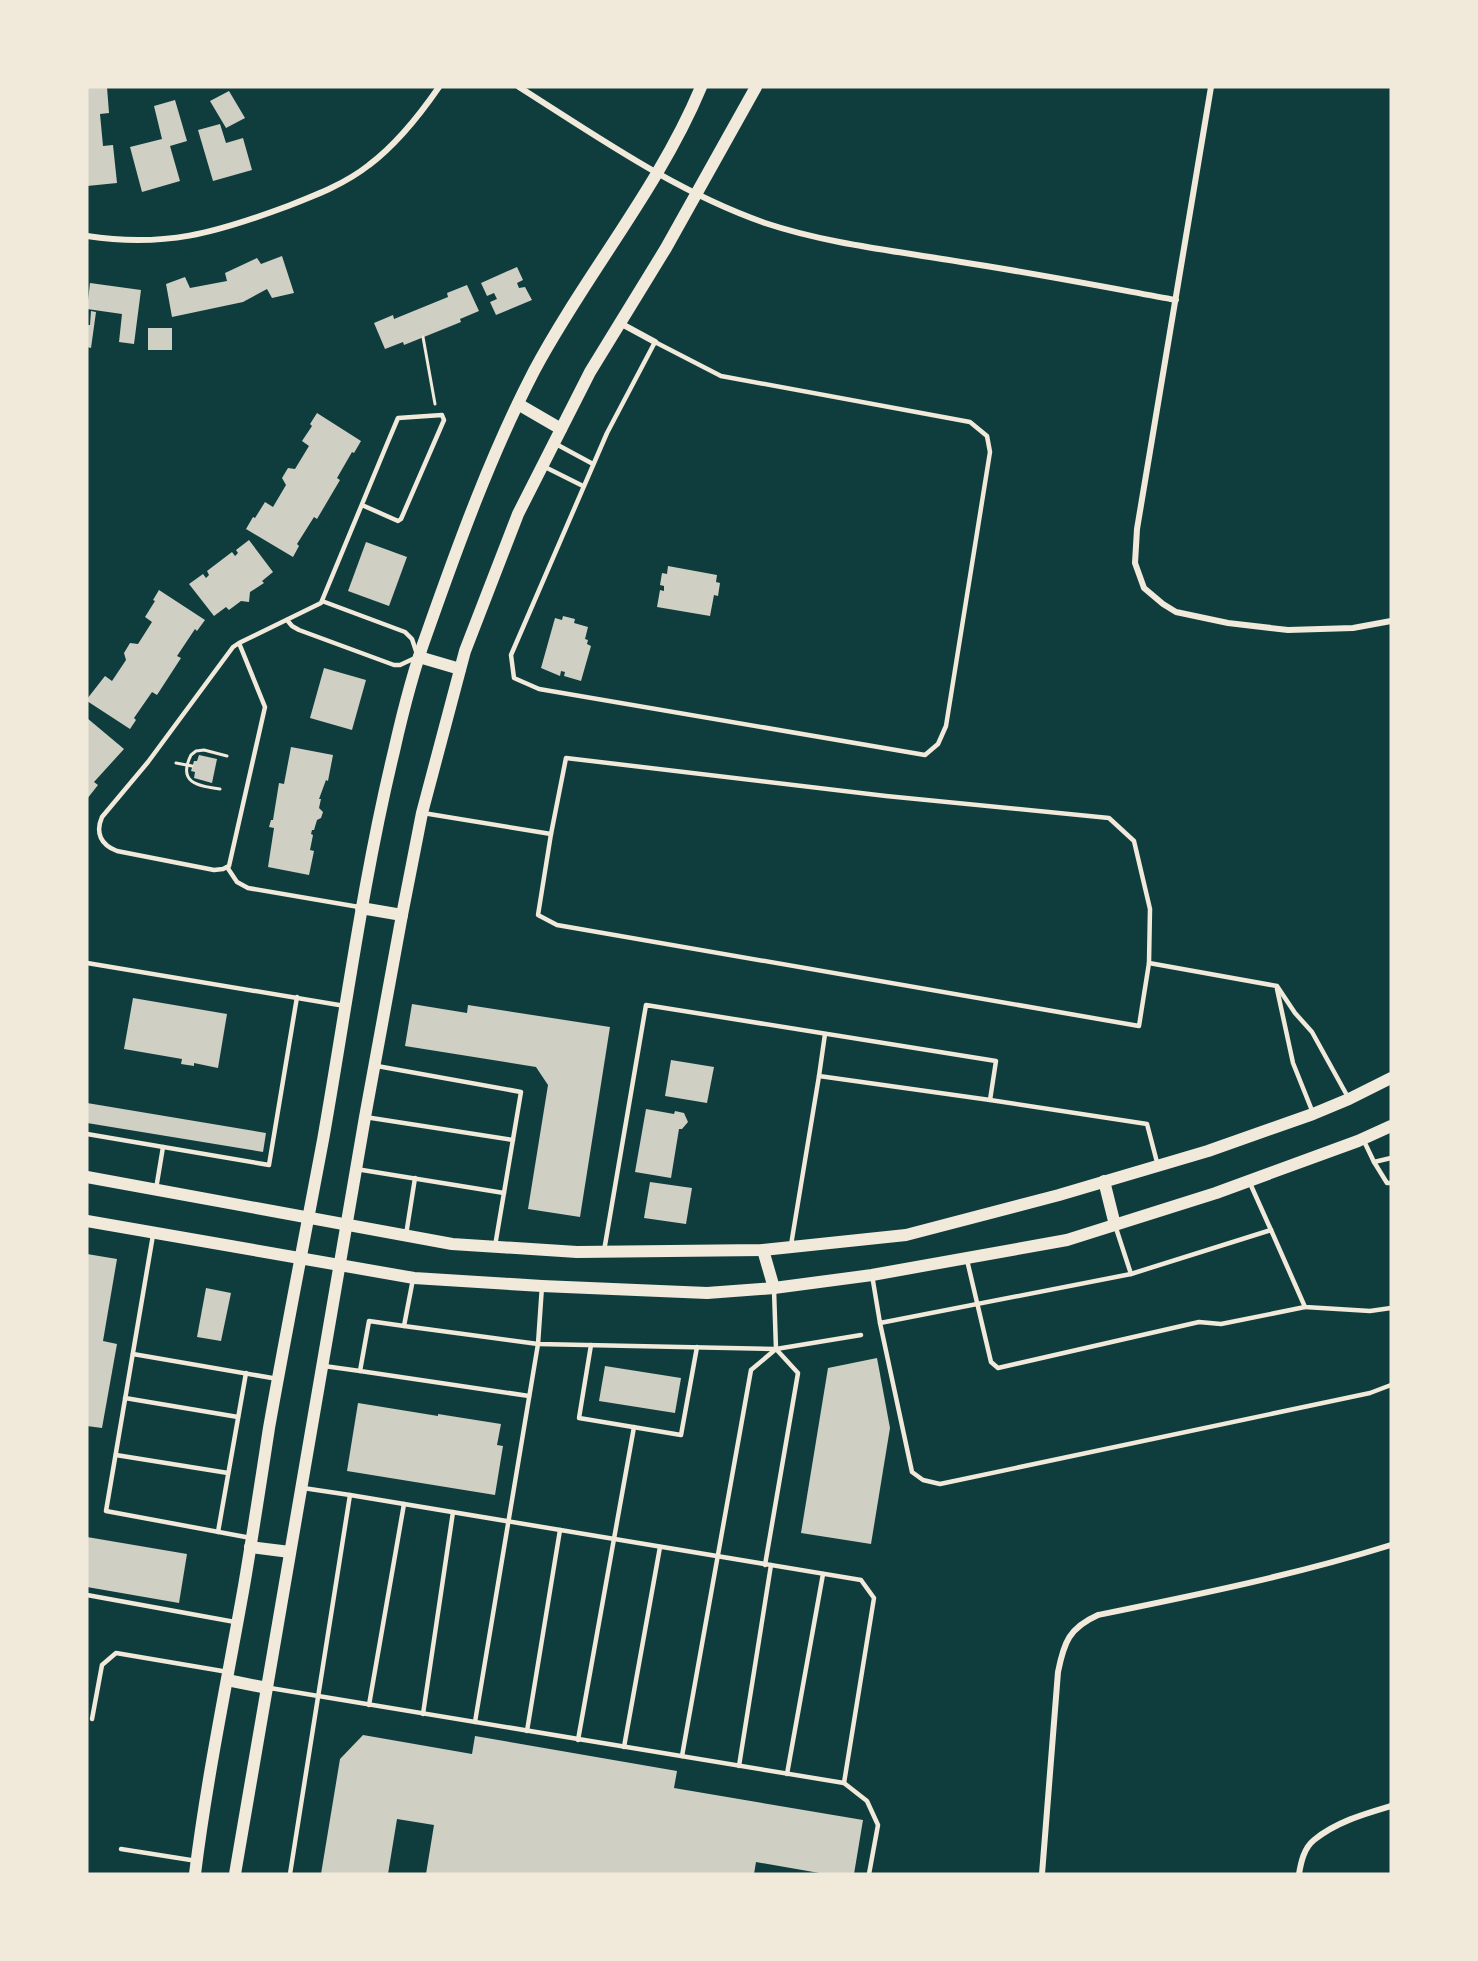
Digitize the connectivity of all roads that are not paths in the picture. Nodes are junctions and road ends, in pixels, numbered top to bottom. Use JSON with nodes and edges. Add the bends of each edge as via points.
{"nodes":[{"id":1,"x":439,"y":87,"type":"edge"},
{"id":2,"x":519,"y":87,"type":"edge"},
{"id":3,"x":701,"y":87,"type":"edge"},
{"id":4,"x":756,"y":87,"type":"edge"},
{"id":5,"x":1211,"y":87,"type":"edge"},
{"id":6,"x":655,"y":173,"type":"junction"},
{"id":7,"x":696,"y":195,"type":"junction"},
{"id":8,"x":87,"y":236,"type":"edge"},
{"id":9,"x":1176,"y":300,"type":"junction"},
{"id":10,"x":620,"y":323,"type":"junction"},
{"id":11,"x":655,"y":342,"type":"junction"},
{"id":12,"x":518,"y":404,"type":"junction"},
{"id":13,"x":561,"y":429,"type":"junction"},
{"id":14,"x":554,"y":443,"type":"junction"},
{"id":15,"x":593,"y":464,"type":"junction"},
{"id":16,"x":543,"y":466,"type":"junction"},
{"id":17,"x":583,"y":486,"type":"junction"},
{"id":18,"x":362,"y":505,"type":"junction"},
{"id":19,"x":322,"y":601,"type":"junction"},
{"id":20,"x":287,"y":620,"type":"junction"},
{"id":21,"x":1391,"y":621,"type":"edge"},
{"id":22,"x":239,"y":643,"type":"junction"},
{"id":23,"x":419,"y":657,"type":"junction"},
{"id":24,"x":460,"y":669,"type":"junction"},
{"id":25,"x":422,"y":813,"type":"junction"},
{"id":26,"x":551,"y":834,"type":"junction"},
{"id":27,"x":227,"y":867,"type":"junction"},
{"id":28,"x":361,"y":908,"type":"junction"},
{"id":29,"x":402,"y":915,"type":"junction"},
{"id":30,"x":87,"y":963,"type":"edge"},
{"id":31,"x":1149,"y":963,"type":"junction"},
{"id":32,"x":1277,"y":986,"type":"junction"},
{"id":33,"x":297,"y":998,"type":"junction"},
{"id":34,"x":345,"y":1006,"type":"junction"},
{"id":35,"x":825,"y":1034,"type":"junction"},
{"id":36,"x":374,"y":1066,"type":"junction"},
{"id":37,"x":819,"y":1076,"type":"junction"},
{"id":38,"x":1391,"y":1078,"type":"edge"},
{"id":39,"x":1349,"y":1099,"type":"junction"},
{"id":40,"x":990,"y":1100,"type":"junction"},
{"id":41,"x":1313,"y":1114,"type":"junction"},
{"id":42,"x":365,"y":1117,"type":"junction"},
{"id":43,"x":1391,"y":1126,"type":"edge"},
{"id":44,"x":87,"y":1134,"type":"edge"},
{"id":45,"x":1364,"y":1139,"type":"junction"},
{"id":46,"x":513,"y":1140,"type":"junction"},
{"id":47,"x":163,"y":1147,"type":"junction"},
{"id":48,"x":1391,"y":1158,"type":"edge"},
{"id":49,"x":1374,"y":1162,"type":"junction"},
{"id":50,"x":1158,"y":1166,"type":"junction"},
{"id":51,"x":356,"y":1169,"type":"junction"},
{"id":52,"x":87,"y":1178,"type":"edge"},
{"id":53,"x":415,"y":1178,"type":"junction"},
{"id":54,"x":1104,"y":1181,"type":"junction"},
{"id":55,"x":1249,"y":1181,"type":"junction"},
{"id":56,"x":1391,"y":1184,"type":"edge"},
{"id":57,"x":155,"y":1191,"type":"junction"},
{"id":58,"x":504,"y":1193,"type":"junction"},
{"id":59,"x":308,"y":1219,"type":"junction"},
{"id":60,"x":87,"y":1221,"type":"edge"},
{"id":61,"x":1115,"y":1225,"type":"junction"},
{"id":62,"x":346,"y":1226,"type":"junction"},
{"id":63,"x":1271,"y":1230,"type":"junction"},
{"id":64,"x":153,"y":1232,"type":"junction"},
{"id":65,"x":406,"y":1237,"type":"junction"},
{"id":66,"x":495,"y":1246,"type":"junction"},
{"id":67,"x":790,"y":1247,"type":"junction"},
{"id":68,"x":763,"y":1250,"type":"junction"},
{"id":69,"x":604,"y":1251,"type":"junction"},
{"id":70,"x":301,"y":1258,"type":"junction"},
{"id":71,"x":967,"y":1258,"type":"junction"},
{"id":72,"x":339,"y":1265,"type":"junction"},
{"id":73,"x":1131,"y":1274,"type":"junction"},
{"id":74,"x":872,"y":1275,"type":"junction"},
{"id":75,"x":414,"y":1278,"type":"junction"},
{"id":76,"x":542,"y":1286,"type":"junction"},
{"id":77,"x":774,"y":1288,"type":"junction"},
{"id":78,"x":977,"y":1303,"type":"junction"},
{"id":79,"x":1305,"y":1307,"type":"junction"},
{"id":80,"x":1391,"y":1308,"type":"edge"},
{"id":81,"x":880,"y":1323,"type":"junction"},
{"id":82,"x":404,"y":1326,"type":"junction"},
{"id":83,"x":861,"y":1335,"type":"dead end"},
{"id":84,"x":538,"y":1344,"type":"junction"},
{"id":85,"x":591,"y":1345,"type":"junction"},
{"id":86,"x":697,"y":1347,"type":"junction"},
{"id":87,"x":776,"y":1349,"type":"junction"},
{"id":88,"x":133,"y":1354,"type":"junction"},
{"id":89,"x":322,"y":1366,"type":"junction"},
{"id":90,"x":360,"y":1371,"type":"junction"},
{"id":91,"x":246,"y":1373,"type":"junction"},
{"id":92,"x":279,"y":1379,"type":"junction"},
{"id":93,"x":1391,"y":1385,"type":"edge"},
{"id":94,"x":529,"y":1396,"type":"junction"},
{"id":95,"x":125,"y":1398,"type":"junction"},
{"id":96,"x":238,"y":1417,"type":"junction"},
{"id":97,"x":634,"y":1427,"type":"junction"},
{"id":98,"x":116,"y":1455,"type":"junction"},
{"id":99,"x":228,"y":1473,"type":"junction"},
{"id":100,"x":301,"y":1488,"type":"junction"},
{"id":101,"x":350,"y":1495,"type":"junction"},
{"id":102,"x":404,"y":1504,"type":"junction"},
{"id":103,"x":453,"y":1512,"type":"junction"},
{"id":104,"x":507,"y":1521,"type":"junction"},
{"id":105,"x":560,"y":1530,"type":"junction"},
{"id":106,"x":218,"y":1532,"type":"junction"},
{"id":107,"x":613,"y":1539,"type":"junction"},
{"id":108,"x":251,"y":1543,"type":"junction"},
{"id":109,"x":1391,"y":1545,"type":"edge"},
{"id":110,"x":660,"y":1547,"type":"junction"},
{"id":111,"x":290,"y":1552,"type":"junction"},
{"id":112,"x":719,"y":1557,"type":"junction"},
{"id":113,"x":765,"y":1565,"type":"junction"},
{"id":114,"x":771,"y":1565,"type":"junction"},
{"id":115,"x":823,"y":1574,"type":"junction"},
{"id":116,"x":87,"y":1595,"type":"edge"},
{"id":117,"x":237,"y":1622,"type":"junction"},
{"id":118,"x":227,"y":1676,"type":"junction"},
{"id":119,"x":267,"y":1688,"type":"junction"},
{"id":120,"x":317,"y":1696,"type":"junction"},
{"id":121,"x":369,"y":1704,"type":"junction"},
{"id":122,"x":423,"y":1714,"type":"junction"},
{"id":123,"x":92,"y":1719,"type":"dead end"},
{"id":124,"x":475,"y":1722,"type":"junction"},
{"id":125,"x":527,"y":1731,"type":"junction"},
{"id":126,"x":579,"y":1740,"type":"junction"},
{"id":127,"x":624,"y":1747,"type":"junction"},
{"id":128,"x":682,"y":1756,"type":"junction"},
{"id":129,"x":739,"y":1766,"type":"junction"},
{"id":130,"x":787,"y":1774,"type":"junction"},
{"id":131,"x":844,"y":1783,"type":"junction"},
{"id":132,"x":1391,"y":1806,"type":"edge"},
{"id":133,"x":122,"y":1849,"type":"dead end"},
{"id":134,"x":196,"y":1868,"type":"edge"},
{"id":135,"x":235,"y":1874,"type":"edge"},
{"id":136,"x":290,"y":1874,"type":"edge"},
{"id":137,"x":869,"y":1874,"type":"edge"},
{"id":138,"x":1042,"y":1874,"type":"edge"},
{"id":139,"x":1299,"y":1874,"type":"edge"}],
"edges":[{"from":1,"to":8,"type":"street","via":[[408,129],[383,154],[352,177],[306,198],[237,225],[195,236],[130,240]]},
{"from":2,"to":6,"type":"street"},
{"from":3,"to":6,"type":"main road"},
{"from":4,"to":7,"type":"main road"},
{"from":5,"to":9,"type":"street"},
{"from":6,"to":7,"type":"street"},
{"from":6,"to":12,"type":"main road","via":[[574,303]]},
{"from":7,"to":9,"type":"street","via":[[804,235]]},
{"from":7,"to":10,"type":"main road"},
{"from":9,"to":21,"type":"street","via":[[1137,530],[1135,563],[1144,588],[1176,612],[1238,624],[1288,630],[1353,628]]},
{"from":10,"to":11,"type":"street"},
{"from":10,"to":13,"type":"main road"},
{"from":11,"to":15,"type":"lane"},
{"from":11,"to":17,"type":"lane","via":[[721,376],[970,422],[987,436],[990,452],[946,726],[938,744],[925,755],[539,688],[514,678],[511,655]]},
{"from":12,"to":13,"type":"main road"},
{"from":12,"to":23,"type":"main road","via":[[475,504]]},
{"from":13,"to":14,"type":"main road"},
{"from":14,"to":15,"type":"lane"},
{"from":14,"to":16,"type":"main road"},
{"from":15,"to":17,"type":"lane"},
{"from":16,"to":17,"type":"lane"},
{"from":16,"to":24,"type":"main road","via":[[518,514]]},
{"from":18,"to":18,"type":"lane","via":[[401,519],[443,416],[398,418]]},
{"from":18,"to":19,"type":"lane"},
{"from":19,"to":20,"type":"lane"},
{"from":19,"to":23,"type":"lane","via":[[405,632]]},
{"from":20,"to":22,"type":"lane"},
{"from":20,"to":23,"type":"lane","via":[[299,630],[394,665]]},
{"from":22,"to":27,"type":"lane","via":[[265,707]]},
{"from":22,"to":27,"type":"lane","via":[[104,814],[98,829],[107,847],[117,851],[214,870]]},
{"from":23,"to":24,"type":"main road"},
{"from":23,"to":28,"type":"main road","via":[[380,806]]},
{"from":24,"to":25,"type":"main road"},
{"from":25,"to":26,"type":"lane"},
{"from":25,"to":29,"type":"main road"},
{"from":26,"to":31,"type":"lane","via":[[538,915],[557,926],[1139,1026]]},
{"from":26,"to":31,"type":"lane","via":[[566,758],[1109,818],[1134,841],[1150,909]]},
{"from":27,"to":28,"type":"lane","via":[[237,882],[248,888]]},
{"from":28,"to":29,"type":"main road"},
{"from":28,"to":34,"type":"main road"},
{"from":29,"to":36,"type":"main road"},
{"from":30,"to":33,"type":"lane"},
{"from":31,"to":32,"type":"lane"},
{"from":32,"to":39,"type":"lane","via":[[1312,1032]]},
{"from":32,"to":41,"type":"lane","via":[[1293,1063]]},
{"from":33,"to":34,"type":"lane"},
{"from":33,"to":47,"type":"lane","via":[[269,1165]]},
{"from":34,"to":59,"type":"main road"},
{"from":35,"to":37,"type":"lane"},
{"from":35,"to":40,"type":"lane","via":[[996,1061]]},
{"from":35,"to":69,"type":"lane","via":[[646,1005]]},
{"from":36,"to":42,"type":"main road"},
{"from":36,"to":46,"type":"lane","via":[[521,1092]]},
{"from":37,"to":40,"type":"lane"},
{"from":37,"to":67,"type":"lane"},
{"from":38,"to":39,"type":"main road"},
{"from":39,"to":41,"type":"main road"},
{"from":40,"to":50,"type":"lane","via":[[1147,1124]]},
{"from":41,"to":50,"type":"main road"},
{"from":42,"to":46,"type":"lane"},
{"from":42,"to":51,"type":"main road"},
{"from":43,"to":45,"type":"main road"},
{"from":44,"to":47,"type":"lane"},
{"from":45,"to":49,"type":"lane"},
{"from":45,"to":55,"type":"main road"},
{"from":46,"to":58,"type":"lane"},
{"from":47,"to":57,"type":"lane"},
{"from":48,"to":49,"type":"lane"},
{"from":49,"to":56,"type":"lane"},
{"from":50,"to":54,"type":"main road"},
{"from":51,"to":53,"type":"lane"},
{"from":51,"to":62,"type":"main road"},
{"from":52,"to":57,"type":"main road"},
{"from":53,"to":58,"type":"lane"},
{"from":53,"to":65,"type":"lane"},
{"from":54,"to":61,"type":"main road"},
{"from":54,"to":67,"type":"main road","via":[[906,1235]]},
{"from":55,"to":61,"type":"main road"},
{"from":55,"to":63,"type":"lane"},
{"from":57,"to":59,"type":"main road"},
{"from":58,"to":66,"type":"lane"},
{"from":59,"to":62,"type":"main road"},
{"from":59,"to":70,"type":"main road"},
{"from":60,"to":64,"type":"main road"},
{"from":61,"to":71,"type":"main road","via":[[1067,1240]]},
{"from":61,"to":73,"type":"lane"},
{"from":62,"to":65,"type":"main road"},
{"from":62,"to":72,"type":"main road"},
{"from":63,"to":73,"type":"lane"},
{"from":63,"to":79,"type":"lane"},
{"from":64,"to":70,"type":"main road"},
{"from":64,"to":88,"type":"lane"},
{"from":65,"to":66,"type":"main road"},
{"from":66,"to":69,"type":"main road"},
{"from":67,"to":68,"type":"main road"},
{"from":68,"to":69,"type":"main road"},
{"from":68,"to":77,"type":"main road"},
{"from":70,"to":72,"type":"main road"},
{"from":70,"to":92,"type":"main road"},
{"from":71,"to":74,"type":"main road"},
{"from":71,"to":78,"type":"lane"},
{"from":72,"to":75,"type":"main road"},
{"from":72,"to":89,"type":"main road"},
{"from":73,"to":78,"type":"lane"},
{"from":74,"to":77,"type":"main road"},
{"from":74,"to":81,"type":"lane"},
{"from":75,"to":76,"type":"main road"},
{"from":75,"to":82,"type":"lane"},
{"from":76,"to":77,"type":"main road","via":[[707,1293]]},
{"from":76,"to":84,"type":"lane"},
{"from":77,"to":87,"type":"lane"},
{"from":78,"to":79,"type":"lane","via":[[991,1362],[998,1368],[1199,1322],[1221,1324]]},
{"from":78,"to":81,"type":"lane"},
{"from":79,"to":80,"type":"lane","via":[[1370,1311]]},
{"from":81,"to":93,"type":"lane","via":[[912,1472],[940,1485],[1370,1393]]},
{"from":82,"to":84,"type":"lane"},
{"from":82,"to":90,"type":"lane","via":[[369,1321]]},
{"from":83,"to":87,"type":"lane"},
{"from":84,"to":85,"type":"lane"},
{"from":84,"to":94,"type":"lane"},
{"from":85,"to":86,"type":"lane"},
{"from":85,"to":97,"type":"lane","via":[[579,1418]]},
{"from":86,"to":87,"type":"lane"},
{"from":86,"to":97,"type":"lane","via":[[681,1435]]},
{"from":87,"to":112,"type":"lane","via":[[751,1370]]},
{"from":87,"to":113,"type":"lane","via":[[798,1373]]},
{"from":88,"to":91,"type":"lane"},
{"from":88,"to":95,"type":"lane"},
{"from":89,"to":90,"type":"lane"},
{"from":89,"to":100,"type":"main road"},
{"from":90,"to":94,"type":"lane"},
{"from":91,"to":92,"type":"lane"},
{"from":91,"to":96,"type":"lane"},
{"from":92,"to":108,"type":"main road"},
{"from":94,"to":104,"type":"lane"},
{"from":95,"to":96,"type":"lane"},
{"from":95,"to":98,"type":"lane"},
{"from":96,"to":99,"type":"lane"},
{"from":97,"to":107,"type":"lane"},
{"from":98,"to":99,"type":"lane"},
{"from":98,"to":106,"type":"lane","via":[[106,1511]]},
{"from":99,"to":106,"type":"lane"},
{"from":100,"to":101,"type":"lane"},
{"from":100,"to":111,"type":"main road"},
{"from":101,"to":102,"type":"lane"},
{"from":101,"to":120,"type":"lane"},
{"from":102,"to":103,"type":"lane"},
{"from":102,"to":121,"type":"lane"},
{"from":103,"to":104,"type":"lane"},
{"from":103,"to":122,"type":"lane"},
{"from":104,"to":105,"type":"lane"},
{"from":104,"to":124,"type":"lane"},
{"from":105,"to":107,"type":"lane"},
{"from":105,"to":125,"type":"lane"},
{"from":106,"to":108,"type":"lane"},
{"from":107,"to":110,"type":"lane"},
{"from":107,"to":126,"type":"lane"},
{"from":108,"to":111,"type":"main road"},
{"from":108,"to":117,"type":"main road"},
{"from":109,"to":138,"type":"street","via":[[1214,1592],[1098,1615],[1081,1623],[1069,1635],[1058,1671]]},
{"from":110,"to":112,"type":"lane"},
{"from":110,"to":127,"type":"lane"},
{"from":111,"to":119,"type":"main road"},
{"from":112,"to":113,"type":"lane"},
{"from":112,"to":128,"type":"lane"},
{"from":113,"to":114,"type":"lane"},
{"from":114,"to":115,"type":"lane"},
{"from":114,"to":129,"type":"lane"},
{"from":115,"to":130,"type":"lane"},
{"from":115,"to":131,"type":"lane","via":[[861,1581],[874,1598]]},
{"from":116,"to":117,"type":"lane"},
{"from":117,"to":118,"type":"main road"},
{"from":118,"to":119,"type":"main road"},
{"from":118,"to":123,"type":"lane","via":[[116,1653],[102,1665]]},
{"from":118,"to":134,"type":"main road"},
{"from":119,"to":120,"type":"lane"},
{"from":119,"to":135,"type":"main road"},
{"from":120,"to":121,"type":"lane"},
{"from":120,"to":136,"type":"lane"},
{"from":121,"to":122,"type":"lane"},
{"from":122,"to":124,"type":"lane"},
{"from":124,"to":125,"type":"lane"},
{"from":125,"to":126,"type":"lane"},
{"from":126,"to":127,"type":"lane"},
{"from":127,"to":128,"type":"lane"},
{"from":128,"to":129,"type":"lane"},
{"from":129,"to":130,"type":"lane"},
{"from":130,"to":131,"type":"lane"},
{"from":131,"to":137,"type":"lane","via":[[867,1801],[878,1825]]},
{"from":132,"to":139,"type":"street","via":[[1351,1819],[1312,1841],[1302,1857]]},
{"from":133,"to":134,"type":"lane"}]}
